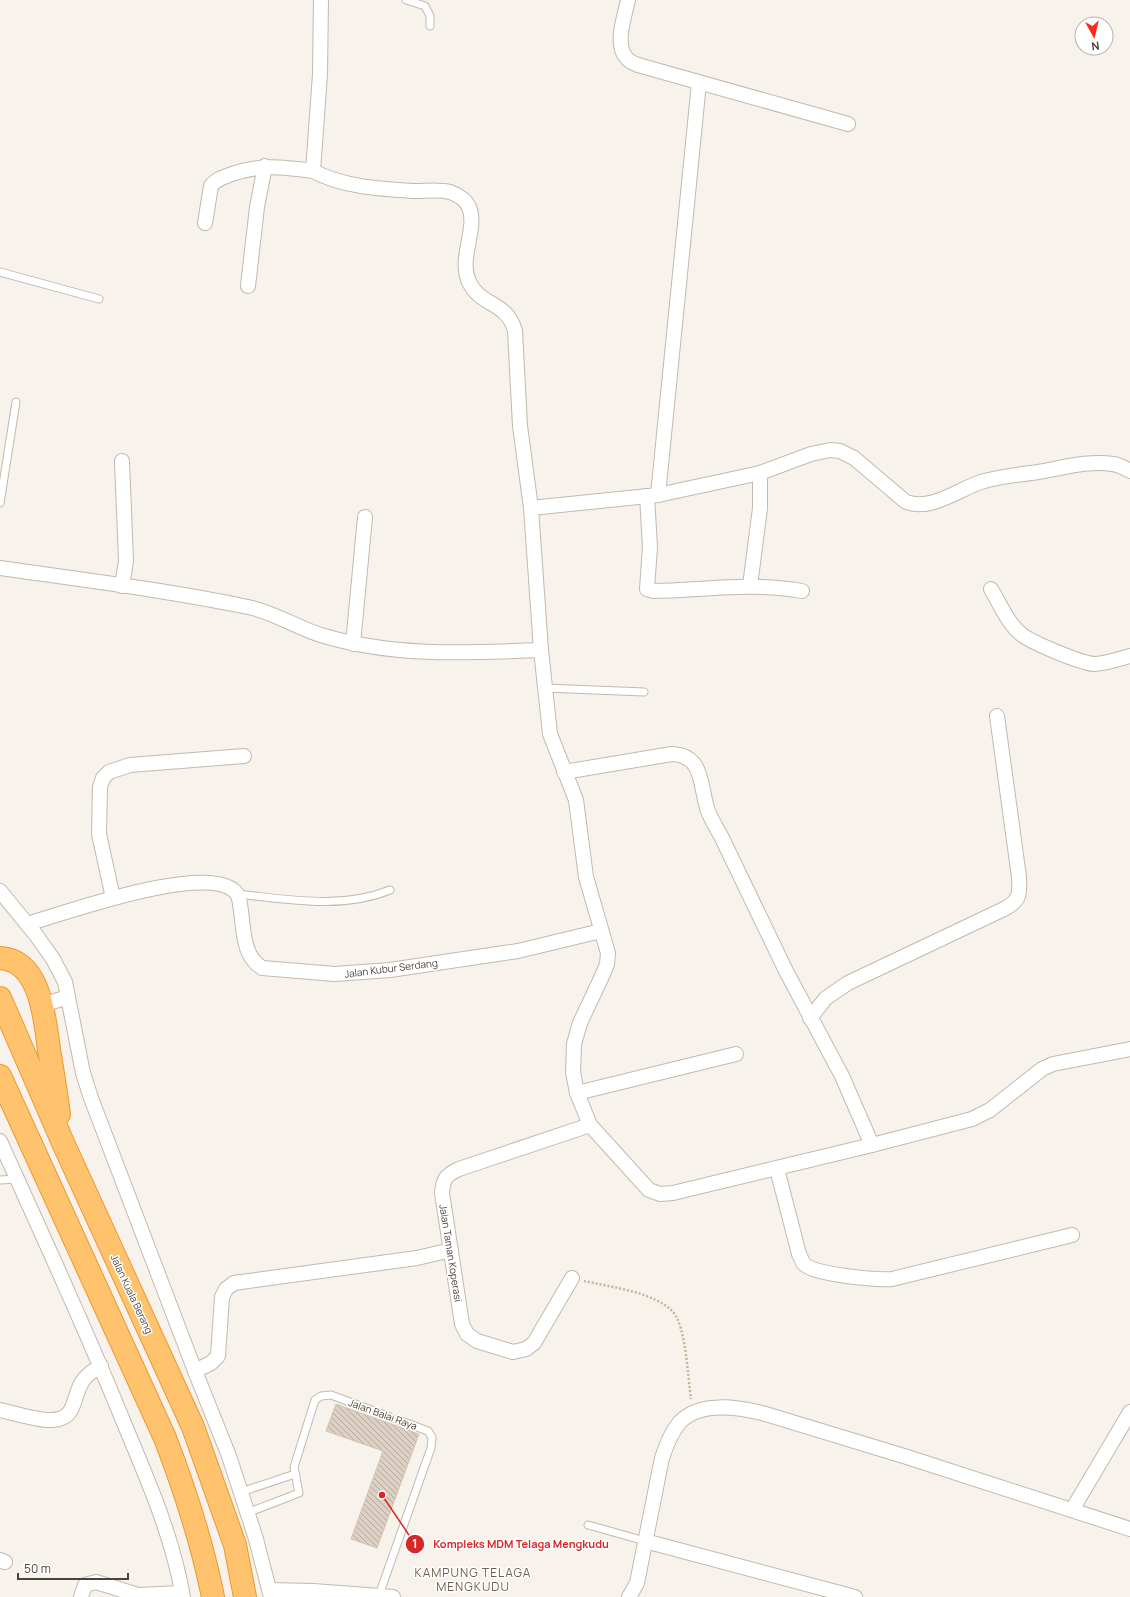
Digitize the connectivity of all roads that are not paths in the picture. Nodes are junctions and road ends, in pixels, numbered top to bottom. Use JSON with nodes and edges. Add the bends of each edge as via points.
{"nodes":[{"id":1,"x":321,"y":0,"type":"edge"},
{"id":2,"x":406,"y":0,"type":"edge"},
{"id":3,"x":628,"y":0,"type":"edge"},
{"id":4,"x":430,"y":26,"type":"dead end"},
{"id":5,"x":699,"y":83,"type":"junction"},
{"id":6,"x":848,"y":124,"type":"dead end"},
{"id":7,"x":265,"y":166,"type":"junction"},
{"id":8,"x":313,"y":171,"type":"junction"},
{"id":9,"x":206,"y":223,"type":"dead end"},
{"id":10,"x":0,"y":272,"type":"edge"},
{"id":11,"x":248,"y":286,"type":"dead end"},
{"id":12,"x":99,"y":298,"type":"dead end"},
{"id":13,"x":16,"y":402,"type":"dead end"},
{"id":14,"x":122,"y":462,"type":"dead end"},
{"id":15,"x":1130,"y":471,"type":"edge"},
{"id":16,"x":760,"y":473,"type":"junction"},
{"id":17,"x":653,"y":495,"type":"junction"},
{"id":18,"x":0,"y":503,"type":"edge"},
{"id":19,"x":531,"y":508,"type":"junction"},
{"id":20,"x":365,"y":517,"type":"dead end"},
{"id":21,"x":0,"y":568,"type":"edge"},
{"id":22,"x":122,"y":586,"type":"junction"},
{"id":23,"x":750,"y":586,"type":"junction"},
{"id":24,"x":991,"y":589,"type":"dead end"},
{"id":25,"x":802,"y":591,"type":"dead end"},
{"id":26,"x":354,"y":644,"type":"junction"},
{"id":27,"x":540,"y":650,"type":"junction"},
{"id":28,"x":1130,"y":656,"type":"edge"},
{"id":29,"x":545,"y":688,"type":"junction"},
{"id":30,"x":644,"y":692,"type":"dead end"},
{"id":31,"x":997,"y":716,"type":"dead end"},
{"id":32,"x":244,"y":756,"type":"dead end"},
{"id":33,"x":564,"y":772,"type":"junction"},
{"id":34,"x":390,"y":890,"type":"dead end"},
{"id":35,"x":0,"y":891,"type":"edge"},
{"id":36,"x":236,"y":894,"type":"junction"},
{"id":37,"x":113,"y":898,"type":"junction"},
{"id":38,"x":27,"y":924,"type":"junction"},
{"id":39,"x":601,"y":930,"type":"junction"},
{"id":40,"x":0,"y":958,"type":"edge"},
{"id":41,"x":68,"y":997,"type":"junction"},
{"id":42,"x":0,"y":998,"type":"edge"},
{"id":43,"x":42,"y":1005,"type":"junction"},
{"id":44,"x":810,"y":1018,"type":"junction"},
{"id":45,"x":1130,"y":1049,"type":"edge"},
{"id":46,"x":736,"y":1054,"type":"dead end"},
{"id":47,"x":0,"y":1076,"type":"edge"},
{"id":48,"x":577,"y":1094,"type":"junction"},
{"id":49,"x":590,"y":1125,"type":"junction"},
{"id":50,"x":0,"y":1142,"type":"edge"},
{"id":51,"x":64,"y":1145,"type":"junction"},
{"id":52,"x":872,"y":1145,"type":"junction"},
{"id":53,"x":777,"y":1169,"type":"junction"},
{"id":54,"x":17,"y":1179,"type":"junction"},
{"id":55,"x":0,"y":1180,"type":"edge"},
{"id":56,"x":1072,"y":1235,"type":"dead end"},
{"id":57,"x":451,"y":1250,"type":"junction"},
{"id":58,"x":572,"y":1278,"type":"road end"},
{"id":59,"x":101,"y":1366,"type":"junction"},
{"id":60,"x":195,"y":1371,"type":"junction"},
{"id":61,"x":0,"y":1410,"type":"edge"},
{"id":62,"x":1130,"y":1412,"type":"edge"},
{"id":63,"x":214,"y":1419,"type":"junction"},
{"id":64,"x":193,"y":1427,"type":"junction"},
{"id":65,"x":295,"y":1474,"type":"junction"},
{"id":66,"x":241,"y":1492,"type":"junction"},
{"id":67,"x":1072,"y":1510,"type":"junction"},
{"id":68,"x":247,"y":1513,"type":"junction"},
{"id":69,"x":588,"y":1525,"type":"dead end"},
{"id":70,"x":1130,"y":1529,"type":"edge"},
{"id":71,"x":645,"y":1541,"type":"junction"},
{"id":72,"x":271,"y":1594,"type":"edge"},
{"id":73,"x":182,"y":1595,"type":"edge"},
{"id":74,"x":379,"y":1595,"type":"junction"},
{"id":75,"x":81,"y":1597,"type":"edge"},
{"id":76,"x":213,"y":1597,"type":"edge"},
{"id":77,"x":246,"y":1597,"type":"edge"},
{"id":78,"x":393,"y":1597,"type":"edge"},
{"id":79,"x":629,"y":1597,"type":"edge"},
{"id":80,"x":855,"y":1597,"type":"edge"}],
"edges":[{"from":1,"to":8,"type":"street","via":[[320,74]]},
{"from":2,"to":4,"type":"lane","via":[[425,6],[430,16]]},
{"from":3,"to":5,"type":"street","via":[[620,43],[624,56],[638,65]]},
{"from":5,"to":6,"type":"street"},
{"from":5,"to":17,"type":"street"},
{"from":7,"to":8,"type":"street"},
{"from":7,"to":9,"type":"street","via":[[250,168],[214,182],[210,192]]},
{"from":7,"to":11,"type":"street","via":[[257,207]]},
{"from":8,"to":19,"type":"street","via":[[347,184],[394,190],[450,192],[466,200],[471,217],[465,262],[468,281],[474,292],[506,313],[515,332],[520,426]]},
{"from":10,"to":12,"type":"lane"},
{"from":13,"to":18,"type":"lane"},
{"from":14,"to":22,"type":"street","via":[[126,560]]},
{"from":15,"to":16,"type":"street","via":[[1113,464],[1061,468],[995,479],[965,488],[928,504],[917,505],[906,502],[854,458],[840,451],[830,450],[811,454]]},
{"from":16,"to":17,"type":"street"},
{"from":16,"to":23,"type":"street","via":[[760,508]]},
{"from":17,"to":19,"type":"street"},
{"from":17,"to":23,"type":"street","via":[[647,589],[662,591]]},
{"from":19,"to":27,"type":"street"},
{"from":20,"to":26,"type":"street"},
{"from":21,"to":22,"type":"street"},
{"from":22,"to":26,"type":"street","via":[[250,607],[314,633]]},
{"from":23,"to":25,"type":"street","via":[[784,587]]},
{"from":24,"to":28,"type":"street","via":[[1013,626],[1026,638],[1092,664]]},
{"from":26,"to":27,"type":"street","via":[[457,654]]},
{"from":27,"to":29,"type":"street"},
{"from":29,"to":30,"type":"lane"},
{"from":29,"to":33,"type":"street","via":[[550,734]]},
{"from":31,"to":44,"type":"street","via":[[1019,877],[1018,899],[1004,909],[848,983],[826,998]]},
{"from":32,"to":37,"type":"street","via":[[130,765],[109,772],[103,778],[100,787],[99,834]]},
{"from":33,"to":39,"type":"street","via":[[576,800],[582,858]]},
{"from":33,"to":44,"type":"street","via":[[672,754],[682,754],[689,758],[700,777],[712,821]]},
{"from":34,"to":36,"type":"lane","via":[[371,898],[348,901]]},
{"from":35,"to":38,"type":"street"},
{"from":36,"to":37,"type":"street","via":[[227,885],[212,881],[193,882]]},
{"from":36,"to":39,"type":"street","name":"Jalan Kubur Serdang","via":[[240,903],[247,952],[262,968],[280,971],[334,974],[390,970],[518,951]]},
{"from":37,"to":38,"type":"street"},
{"from":38,"to":41,"type":"street","via":[[53,959],[65,982]]},
{"from":39,"to":48,"type":"street","via":[[608,953],[607,964],[585,1008],[574,1044],[573,1072]]},
{"from":40,"to":43,"type":"highway","via":[[16,962],[25,969],[35,984]]},
{"from":41,"to":43,"type":"street"},
{"from":41,"to":60,"type":"street","via":[[83,1073],[91,1098]]},
{"from":42,"to":51,"type":"highway","name":"Jalan Kuala Berang"},
{"from":43,"to":51,"type":"highway"},
{"from":44,"to":52,"type":"street","via":[[842,1076]]},
{"from":45,"to":52,"type":"street","via":[[1053,1064],[1042,1069],[990,1110],[972,1119]]},
{"from":46,"to":48,"type":"street"},
{"from":47,"to":76,"type":"highway","via":[[165,1438],[181,1478],[205,1555]]},
{"from":48,"to":49,"type":"street"},
{"from":49,"to":53,"type":"street","via":[[649,1190],[660,1194]]},
{"from":49,"to":57,"type":"street","name":"Jalan Taman Koperasi","via":[[448,1174],[443,1180],[442,1193]]},
{"from":50,"to":54,"type":"street"},
{"from":51,"to":64,"type":"highway","name":"Jalan Kuala Berang"},
{"from":52,"to":53,"type":"street"},
{"from":53,"to":56,"type":"street","via":[[799,1254],[810,1268],[823,1272],[875,1280],[892,1279]]},
{"from":54,"to":55,"type":"lane"},
{"from":54,"to":59,"type":"street"},
{"from":57,"to":58,"type":"street","name":"Jalan Taman Koperasi","via":[[462,1324],[467,1334],[477,1341],[513,1352],[526,1349],[534,1343]]},
{"from":57,"to":60,"type":"street","via":[[417,1258],[234,1283],[226,1289],[222,1297],[218,1356],[211,1364]]},
{"from":59,"to":61,"type":"street","via":[[83,1380],[77,1390],[72,1411],[65,1418],[51,1420]]},
{"from":59,"to":73,"type":"street","via":[[166,1527]]},
{"from":60,"to":63,"type":"street"},
{"from":62,"to":67,"type":"street"},
{"from":63,"to":64,"type":"street"},
{"from":63,"to":66,"type":"street"},
{"from":64,"to":77,"type":"highway","name":"Jalan Kuala Berang","via":[[235,1545]]},
{"from":65,"to":66,"type":"lane"},
{"from":65,"to":68,"type":"lane","via":[[300,1491],[296,1496]]},
{"from":65,"to":74,"type":"lane","name":"Jalan Balai Raya","via":[[294,1467],[315,1400],[322,1396],[331,1395],[428,1431],[432,1437],[431,1448]]},
{"from":66,"to":68,"type":"street"},
{"from":67,"to":70,"type":"street"},
{"from":67,"to":71,"type":"street","via":[[762,1413],[712,1408],[692,1412],[680,1422],[668,1440]]},
{"from":68,"to":72,"type":"street"},
{"from":69,"to":71,"type":"lane"},
{"from":71,"to":79,"type":"street","via":[[637,1584]]},
{"from":71,"to":80,"type":"street"},
{"from":72,"to":74,"type":"street"},
{"from":73,"to":75,"type":"street","via":[[138,1595],[96,1582],[85,1585]]},
{"from":74,"to":78,"type":"street"}]}
